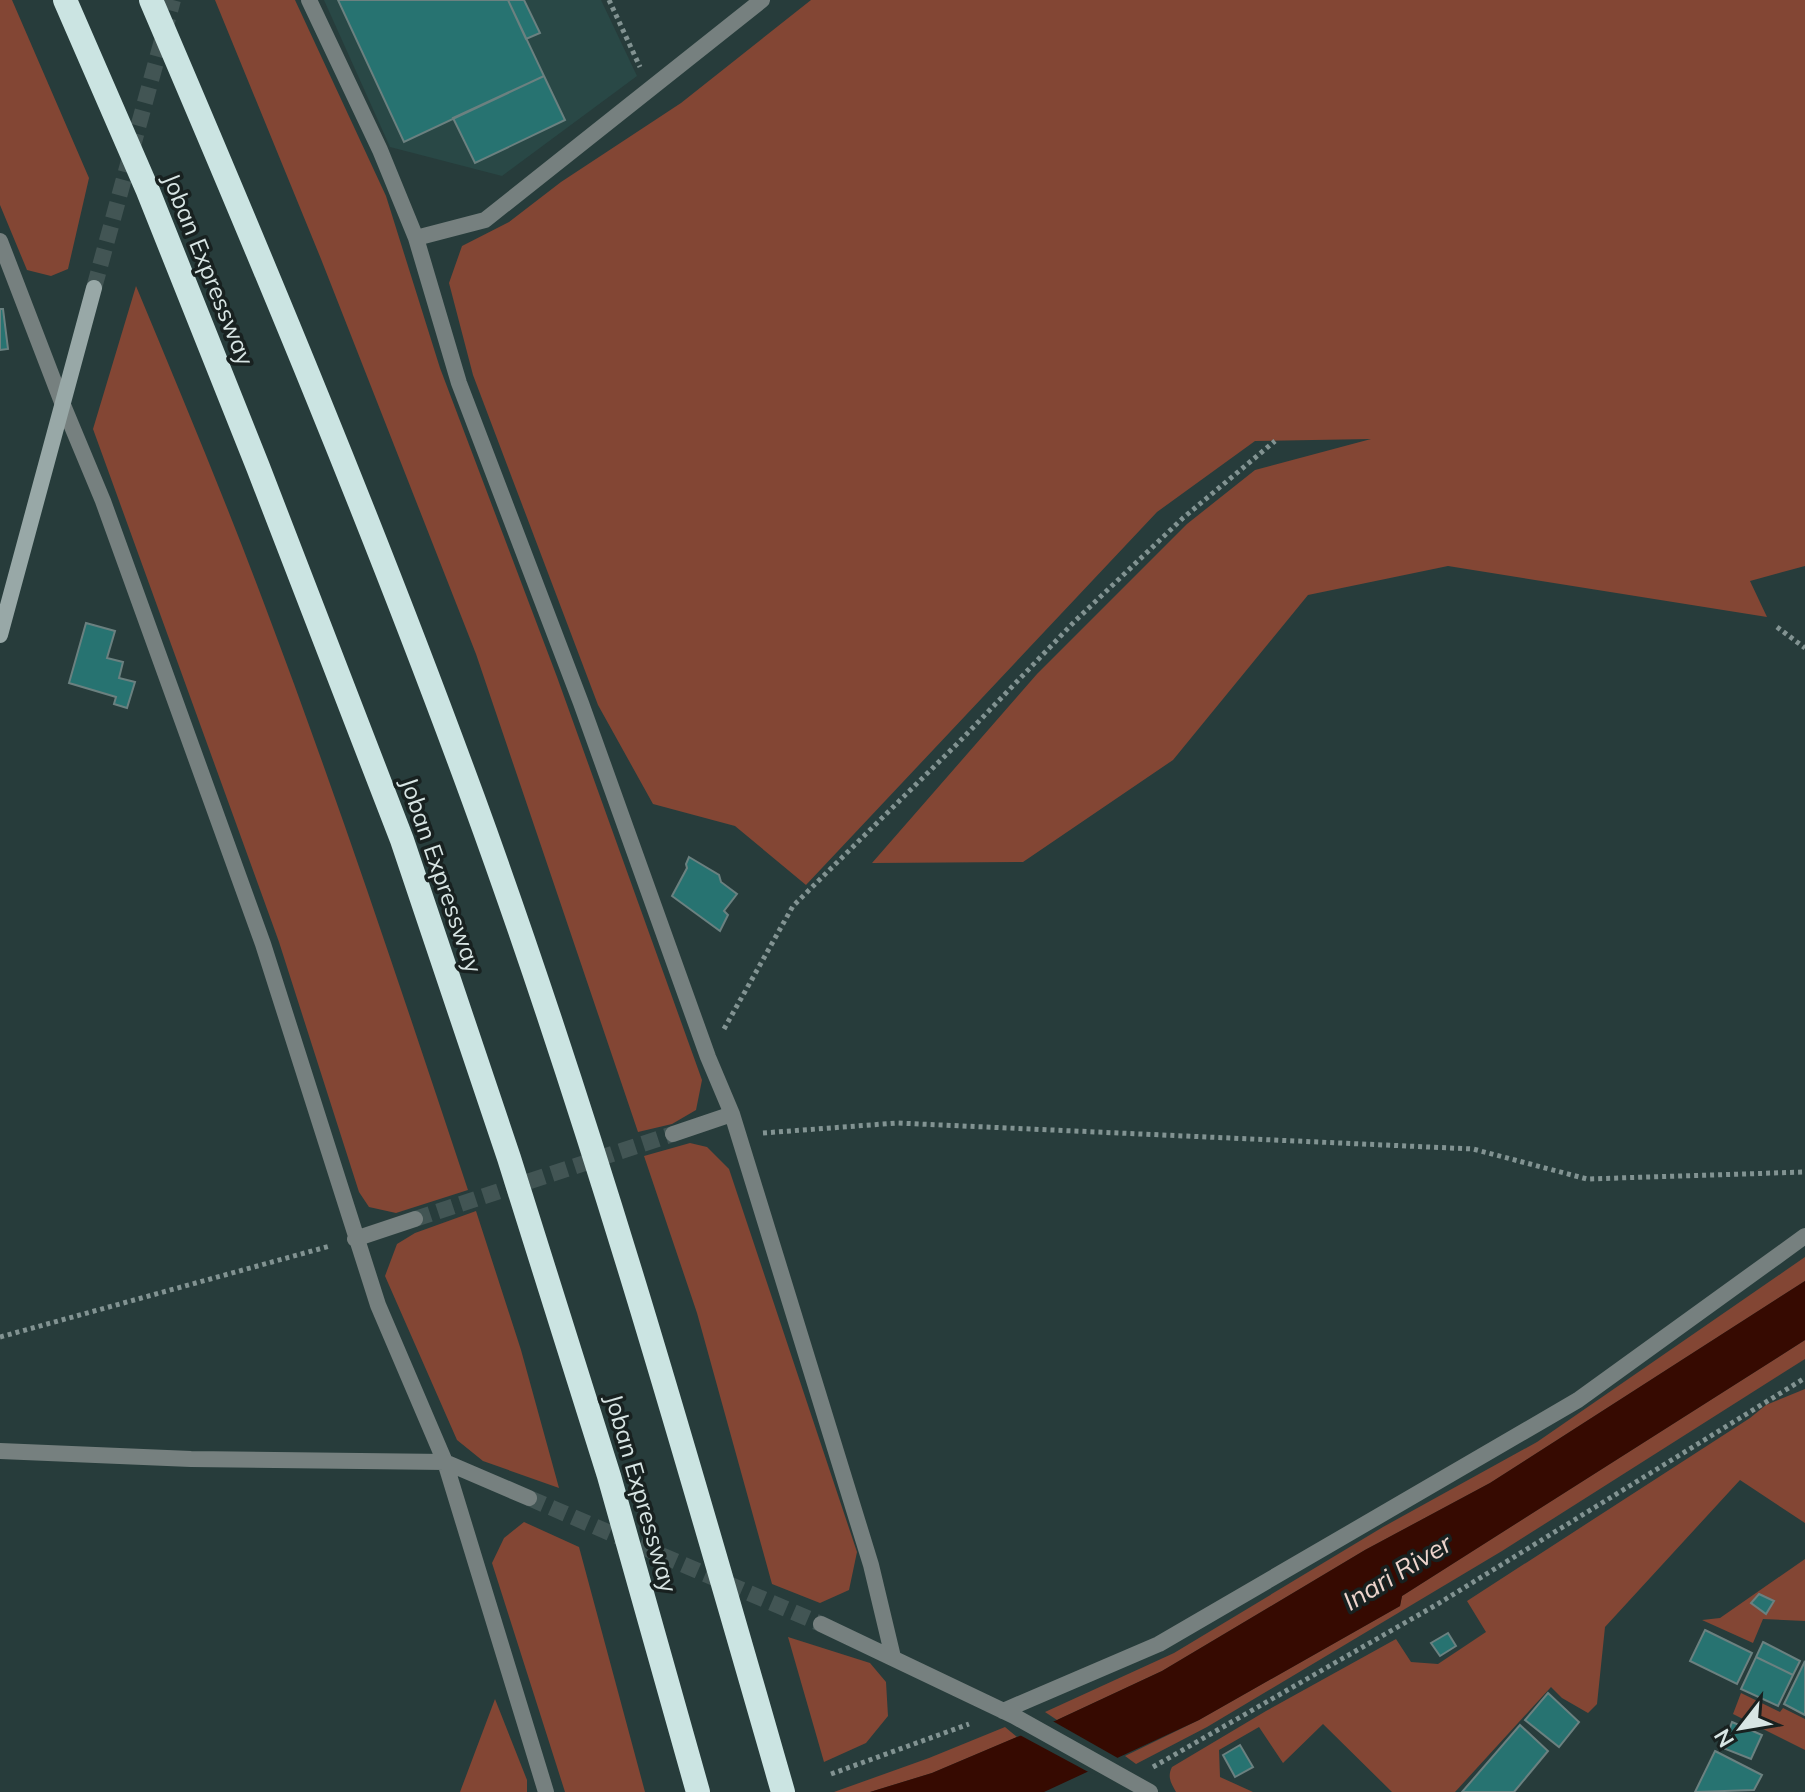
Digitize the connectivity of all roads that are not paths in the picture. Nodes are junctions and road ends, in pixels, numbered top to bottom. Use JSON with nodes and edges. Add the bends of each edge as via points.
{"nodes":[{"id":1,"x":65,"y":0,"type":"edge"},
{"id":2,"x":151,"y":0,"type":"edge"},
{"id":3,"x":309,"y":0,"type":"edge"},
{"id":4,"x":762,"y":0,"type":"edge"},
{"id":5,"x":416,"y":238,"type":"junction"},
{"id":6,"x":0,"y":241,"type":"edge"},
{"id":7,"x":94,"y":288,"type":"tunnel mouth"},
{"id":8,"x":63,"y":405,"type":"junction"},
{"id":9,"x":4,"y":599,"type":"edge"},
{"id":10,"x":0,"y":635,"type":"edge"},
{"id":11,"x":732,"y":1114,"type":"junction"},
{"id":12,"x":673,"y":1134,"type":"tunnel mouth"},
{"id":13,"x":415,"y":1219,"type":"tunnel mouth"},
{"id":14,"x":1805,"y":1236,"type":"edge"},
{"id":15,"x":355,"y":1239,"type":"junction"},
{"id":16,"x":0,"y":1451,"type":"edge"},
{"id":17,"x":445,"y":1462,"type":"junction"},
{"id":18,"x":529,"y":1498,"type":"tunnel mouth"},
{"id":19,"x":821,"y":1624,"type":"tunnel mouth"},
{"id":20,"x":893,"y":1657,"type":"junction"},
{"id":21,"x":1003,"y":1711,"type":"junction"},
{"id":22,"x":546,"y":1792,"type":"edge"},
{"id":23,"x":698,"y":1792,"type":"edge"},
{"id":24,"x":783,"y":1792,"type":"edge"},
{"id":25,"x":1150,"y":1792,"type":"edge"}],
"edges":[{"from":1,"to":23,"type":"highway","name":"Joban Expressway","via":[[154,205],[402,840],[605,1460]]},
{"from":2,"to":24,"type":"highway","via":[[335,437],[474,800],[589,1139]]},
{"from":3,"to":5,"type":"street"},
{"from":4,"to":5,"type":"street","via":[[485,220]]},
{"from":5,"to":11,"type":"street","via":[[459,383]]},
{"from":6,"to":8,"type":"street"},
{"from":7,"to":8,"type":"main road"},
{"from":8,"to":9,"type":"main road"},
{"from":8,"to":15,"type":"street","via":[[103,501],[263,944]]},
{"from":9,"to":10,"type":"main road"},
{"from":11,"to":12,"type":"street"},
{"from":11,"to":20,"type":"street","via":[[871,1565]]},
{"from":13,"to":15,"type":"street"},
{"from":14,"to":21,"type":"street","via":[[1565,1408],[1159,1644]]},
{"from":15,"to":17,"type":"street"},
{"from":16,"to":17,"type":"street"},
{"from":17,"to":18,"type":"street"},
{"from":17,"to":22,"type":"street"},
{"from":19,"to":20,"type":"street"},
{"from":20,"to":21,"type":"street"},
{"from":21,"to":25,"type":"street"}]}
